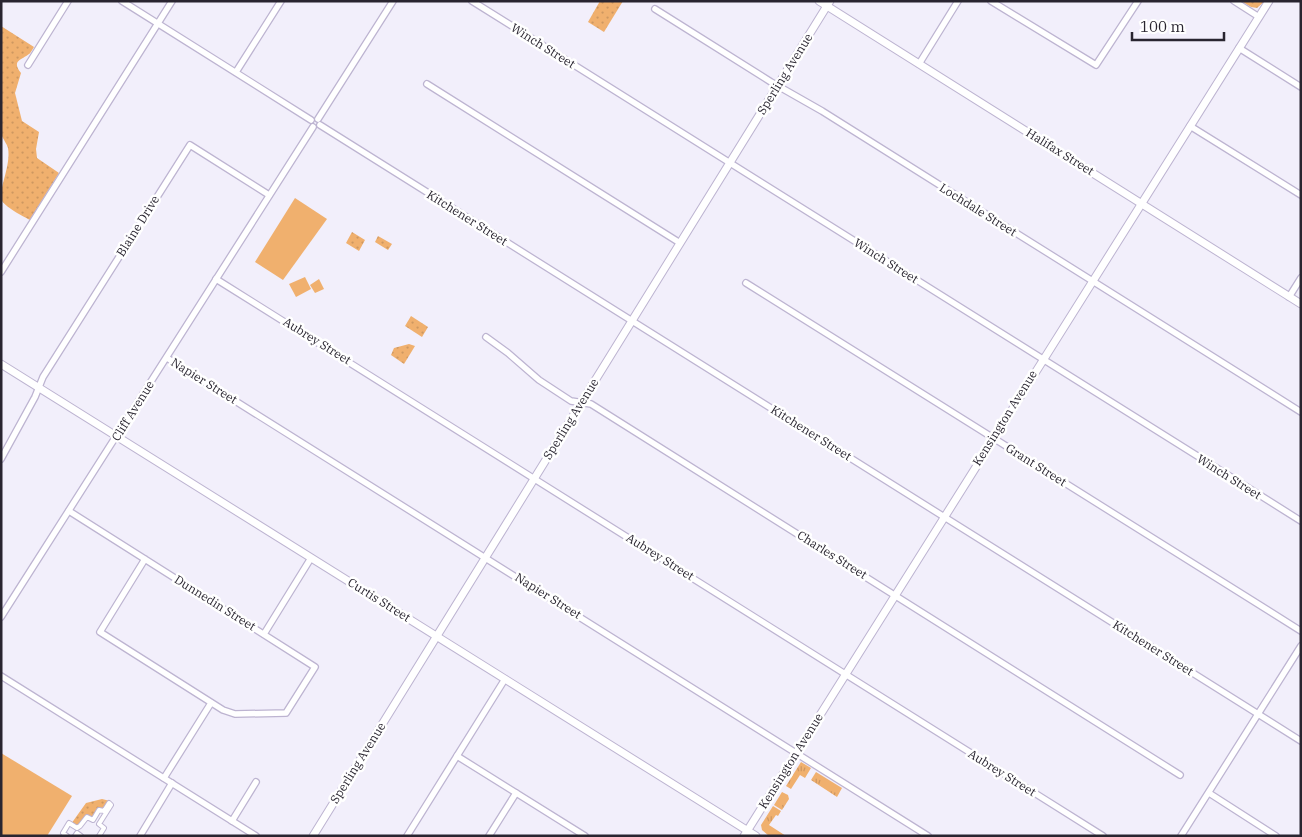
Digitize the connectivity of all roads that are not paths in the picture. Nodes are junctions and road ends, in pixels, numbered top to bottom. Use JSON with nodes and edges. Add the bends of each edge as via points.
{"nodes":[{"id":1,"x":68,"y":1,"type":"edge"},
{"id":2,"x":122,"y":1,"type":"edge"},
{"id":3,"x":172,"y":1,"type":"edge"},
{"id":4,"x":281,"y":1,"type":"edge"},
{"id":5,"x":393,"y":1,"type":"edge"},
{"id":6,"x":472,"y":1,"type":"edge"},
{"id":7,"x":819,"y":1,"type":"edge"},
{"id":8,"x":958,"y":1,"type":"edge"},
{"id":9,"x":991,"y":1,"type":"edge"},
{"id":10,"x":1138,"y":1,"type":"edge"},
{"id":11,"x":1234,"y":1,"type":"edge"},
{"id":12,"x":1269,"y":1,"type":"edge"},
{"id":13,"x":828,"y":4,"type":"edge"},
{"id":14,"x":655,"y":9,"type":"dead end"},
{"id":15,"x":1259,"y":17,"type":"junction"},
{"id":16,"x":158,"y":24,"type":"junction"},
{"id":17,"x":1239,"y":48,"type":"junction"},
{"id":18,"x":919,"y":64,"type":"junction"},
{"id":19,"x":28,"y":65,"type":"dead end"},
{"id":20,"x":236,"y":72,"type":"junction"},
{"id":21,"x":427,"y":84,"type":"dead end"},
{"id":22,"x":777,"y":86,"type":"junction"},
{"id":23,"x":1301,"y":87,"type":"edge"},
{"id":24,"x":316,"y":122,"type":"junction"},
{"id":25,"x":1190,"y":126,"type":"junction"},
{"id":26,"x":730,"y":164,"type":"junction"},
{"id":27,"x":269,"y":195,"type":"junction"},
{"id":28,"x":1301,"y":195,"type":"edge"},
{"id":29,"x":1141,"y":203,"type":"junction"},
{"id":30,"x":680,"y":243,"type":"junction"},
{"id":31,"x":1,"y":272,"type":"edge"},
{"id":32,"x":1301,"y":278,"type":"edge"},
{"id":33,"x":216,"y":279,"type":"junction"},
{"id":34,"x":1092,"y":282,"type":"junction"},
{"id":35,"x":746,"y":283,"type":"dead end"},
{"id":36,"x":1289,"y":297,"type":"junction"},
{"id":37,"x":1301,"y":304,"type":"edge"},
{"id":38,"x":632,"y":322,"type":"junction"},
{"id":39,"x":486,"y":337,"type":"dead end"},
{"id":40,"x":167,"y":358,"type":"junction"},
{"id":41,"x":1042,"y":359,"type":"junction"},
{"id":42,"x":1,"y":364,"type":"edge"},
{"id":43,"x":39,"y":388,"type":"junction"},
{"id":44,"x":581,"y":403,"type":"junction"},
{"id":45,"x":1301,"y":412,"type":"edge"},
{"id":46,"x":117,"y":437,"type":"junction"},
{"id":47,"x":993,"y":438,"type":"junction"},
{"id":48,"x":1,"y":459,"type":"edge"},
{"id":49,"x":534,"y":478,"type":"junction"},
{"id":50,"x":69,"y":511,"type":"junction"},
{"id":51,"x":944,"y":516,"type":"junction"},
{"id":52,"x":1301,"y":521,"type":"edge"},
{"id":53,"x":485,"y":557,"type":"junction"},
{"id":54,"x":311,"y":558,"type":"junction"},
{"id":55,"x":145,"y":559,"type":"junction"},
{"id":56,"x":895,"y":595,"type":"junction"},
{"id":57,"x":1,"y":617,"type":"edge"},
{"id":58,"x":1301,"y":632,"type":"edge"},
{"id":59,"x":264,"y":634,"type":"junction"},
{"id":60,"x":436,"y":636,"type":"junction"},
{"id":61,"x":1301,"y":646,"type":"edge"},
{"id":62,"x":846,"y":674,"type":"junction"},
{"id":63,"x":1,"y":676,"type":"edge"},
{"id":64,"x":505,"y":679,"type":"junction"},
{"id":65,"x":211,"y":703,"type":"junction"},
{"id":66,"x":1258,"y":714,"type":"junction"},
{"id":67,"x":1301,"y":741,"type":"edge"},
{"id":68,"x":796,"y":753,"type":"junction"},
{"id":69,"x":457,"y":756,"type":"junction"},
{"id":70,"x":1180,"y":775,"type":"dead end"},
{"id":71,"x":164,"y":778,"type":"junction"},
{"id":72,"x":256,"y":782,"type":"dead end"},
{"id":73,"x":172,"y":783,"type":"junction"},
{"id":74,"x":516,"y":793,"type":"junction"},
{"id":75,"x":1208,"y":793,"type":"junction"},
{"id":76,"x":232,"y":821,"type":"junction"},
{"id":77,"x":745,"y":833,"type":"edge"},
{"id":78,"x":67,"y":836,"type":"edge"},
{"id":79,"x":75,"y":836,"type":"edge"},
{"id":80,"x":81,"y":836,"type":"edge"},
{"id":81,"x":100,"y":836,"type":"edge"},
{"id":82,"x":140,"y":836,"type":"edge"},
{"id":83,"x":256,"y":836,"type":"edge"},
{"id":84,"x":312,"y":836,"type":"edge"},
{"id":85,"x":407,"y":836,"type":"edge"},
{"id":86,"x":489,"y":836,"type":"edge"},
{"id":87,"x":585,"y":836,"type":"edge"},
{"id":88,"x":756,"y":836,"type":"edge"},
{"id":89,"x":928,"y":836,"type":"edge"},
{"id":90,"x":1103,"y":836,"type":"edge"},
{"id":91,"x":1181,"y":836,"type":"edge"},
{"id":92,"x":1276,"y":836,"type":"edge"}],
"edges":[{"from":1,"to":19,"type":"street"},
{"from":2,"to":16,"type":"street","name":"Kitchener Street"},
{"from":3,"to":16,"type":"street"},
{"from":4,"to":20,"type":"street"},
{"from":5,"to":24,"type":"street"},
{"from":6,"to":26,"type":"street","name":"Winch Street"},
{"from":7,"to":13,"type":"street","name":"Halifax Street"},
{"from":8,"to":18,"type":"street"},
{"from":9,"to":10,"type":"street","via":[[1096,65]]},
{"from":11,"to":15,"type":"street"},
{"from":12,"to":15,"type":"street","name":"Kensington Avenue"},
{"from":13,"to":18,"type":"street","name":"Halifax Street"},
{"from":13,"to":22,"type":"street","name":"Sperling Avenue"},
{"from":14,"to":22,"type":"street","name":"Lochdale Street"},
{"from":15,"to":17,"type":"street","name":"Kensington Avenue"},
{"from":16,"to":20,"type":"street","name":"Kitchener Street"},
{"from":16,"to":31,"type":"street"},
{"from":17,"to":23,"type":"street"},
{"from":17,"to":25,"type":"street","name":"Kensington Avenue"},
{"from":18,"to":29,"type":"street","name":"Halifax Street"},
{"from":20,"to":24,"type":"street","name":"Kitchener Street"},
{"from":21,"to":30,"type":"street"},
{"from":22,"to":26,"type":"street","name":"Sperling Avenue"},
{"from":22,"to":34,"type":"street","name":"Lochdale Street","via":[[837,120]]},
{"from":24,"to":27,"type":"street","name":"Cliff Avenue","via":[[310,123],[313,128]]},
{"from":24,"to":38,"type":"street","name":"Kitchener Street"},
{"from":25,"to":28,"type":"street"},
{"from":25,"to":29,"type":"street","name":"Kensington Avenue"},
{"from":26,"to":30,"type":"street","name":"Sperling Avenue"},
{"from":26,"to":41,"type":"street","name":"Winch Street"},
{"from":27,"to":33,"type":"street","name":"Cliff Avenue"},
{"from":27,"to":43,"type":"street","name":"Blaine Drive","via":[[190,145]]},
{"from":29,"to":34,"type":"street","name":"Kensington Avenue"},
{"from":29,"to":36,"type":"street","name":"Halifax Street"},
{"from":30,"to":38,"type":"street","name":"Sperling Avenue"},
{"from":32,"to":36,"type":"street"},
{"from":33,"to":40,"type":"street","name":"Cliff Avenue"},
{"from":33,"to":49,"type":"street","name":"Aubrey Street"},
{"from":34,"to":41,"type":"street","name":"Kensington Avenue"},
{"from":34,"to":45,"type":"street","name":"Lochdale Street"},
{"from":35,"to":47,"type":"street","name":"Grant Street"},
{"from":36,"to":37,"type":"street","name":"Halifax Street"},
{"from":38,"to":44,"type":"street","name":"Sperling Avenue"},
{"from":38,"to":51,"type":"street","name":"Kitchener Street"},
{"from":39,"to":44,"type":"street","name":"Charles Street","via":[[540,380],[571,401]]},
{"from":40,"to":46,"type":"street","name":"Cliff Avenue"},
{"from":40,"to":53,"type":"street","name":"Napier Street"},
{"from":41,"to":47,"type":"street","name":"Kensington Avenue"},
{"from":41,"to":52,"type":"street","name":"Winch Street"},
{"from":42,"to":43,"type":"street","name":"Curtis Street"},
{"from":43,"to":46,"type":"street","name":"Curtis Street"},
{"from":43,"to":48,"type":"street"},
{"from":44,"to":49,"type":"street","name":"Sperling Avenue"},
{"from":44,"to":56,"type":"street","name":"Charles Street","via":[[591,404]]},
{"from":46,"to":50,"type":"street","name":"Cliff Avenue"},
{"from":46,"to":54,"type":"street","name":"Curtis Street"},
{"from":47,"to":51,"type":"street","name":"Kensington Avenue"},
{"from":47,"to":58,"type":"street","name":"Grant Street"},
{"from":49,"to":53,"type":"street","name":"Sperling Avenue"},
{"from":49,"to":62,"type":"street","name":"Aubrey Street"},
{"from":50,"to":55,"type":"street","name":"Dunnedin Street"},
{"from":50,"to":57,"type":"street","name":"Cliff Avenue"},
{"from":51,"to":56,"type":"street","name":"Kensington Avenue"},
{"from":51,"to":66,"type":"street","name":"Kitchener Street"},
{"from":53,"to":60,"type":"street","name":"Sperling Avenue"},
{"from":53,"to":68,"type":"street","name":"Napier Street"},
{"from":54,"to":59,"type":"street"},
{"from":54,"to":60,"type":"street","name":"Curtis Street"},
{"from":55,"to":59,"type":"street","name":"Dunnedin Street"},
{"from":55,"to":65,"type":"street","via":[[100,632]]},
{"from":56,"to":62,"type":"street","name":"Kensington Avenue"},
{"from":56,"to":70,"type":"street","name":"Charles Street"},
{"from":59,"to":65,"type":"street","name":"Dunnedin Street","via":[[315,667],[286,713],[235,714]]},
{"from":60,"to":64,"type":"street","name":"Curtis Street"},
{"from":60,"to":84,"type":"street","name":"Sperling Avenue"},
{"from":61,"to":66,"type":"street"},
{"from":62,"to":68,"type":"street","name":"Kensington Avenue"},
{"from":62,"to":90,"type":"street","name":"Aubrey Street"},
{"from":63,"to":71,"type":"street"},
{"from":64,"to":69,"type":"street"},
{"from":64,"to":77,"type":"street","name":"Curtis Street"},
{"from":65,"to":71,"type":"street"},
{"from":66,"to":67,"type":"street","name":"Kitchener Street"},
{"from":66,"to":75,"type":"street"},
{"from":68,"to":77,"type":"street","name":"Kensington Avenue"},
{"from":68,"to":89,"type":"street","name":"Napier Street"},
{"from":69,"to":74,"type":"street"},
{"from":69,"to":85,"type":"street"},
{"from":71,"to":73,"type":"street"},
{"from":72,"to":76,"type":"street"},
{"from":73,"to":76,"type":"street"},
{"from":73,"to":82,"type":"street"},
{"from":74,"to":86,"type":"street"},
{"from":74,"to":87,"type":"street"},
{"from":75,"to":91,"type":"street"},
{"from":75,"to":92,"type":"street"},
{"from":76,"to":83,"type":"street"},
{"from":77,"to":88,"type":"street","name":"Curtis Street"},
{"from":78,"to":81,"type":"street","via":[[63,833],[70,823],[77,828],[87,817],[93,820],[108,803],[111,805],[99,824],[104,828]]},
{"from":79,"to":80,"type":"street","via":[[77,833]]}]}
